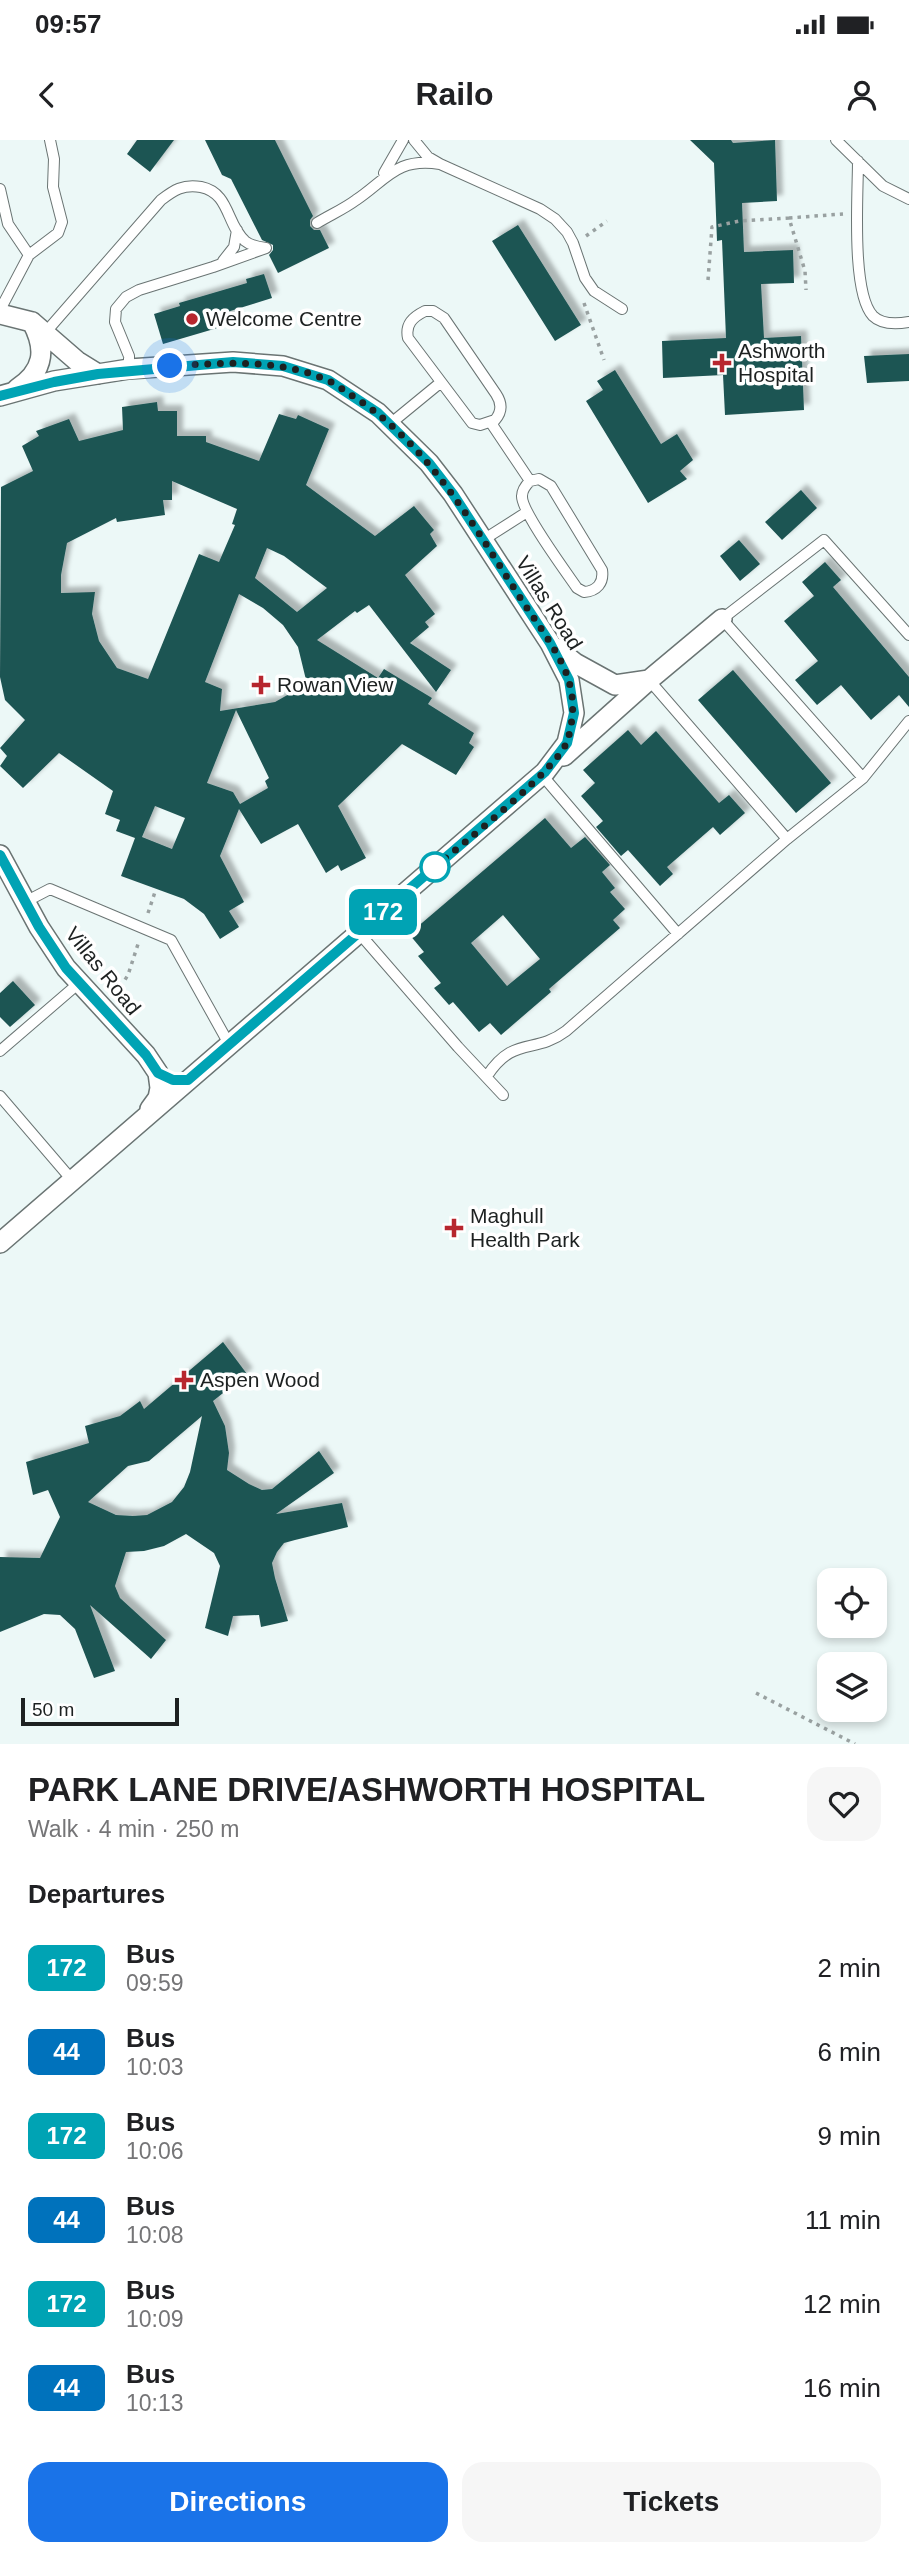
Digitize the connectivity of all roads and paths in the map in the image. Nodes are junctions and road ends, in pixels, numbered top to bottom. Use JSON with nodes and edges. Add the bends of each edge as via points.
{"nodes":[{"id":1,"x":50,"y":140,"type":"edge"},
{"id":2,"x":403,"y":140,"type":"edge"},
{"id":3,"x":414,"y":140,"type":"edge"},
{"id":4,"x":836,"y":140,"type":"edge"},
{"id":5,"x":858,"y":161,"type":"junction"},
{"id":6,"x":440,"y":163,"type":"junction"},
{"id":7,"x":377,"y":182,"type":"junction"},
{"id":8,"x":0,"y":189,"type":"edge"},
{"id":9,"x":909,"y":199,"type":"edge"},
{"id":10,"x":859,"y":213,"type":"junction"},
{"id":11,"x":789,"y":218,"type":"junction"},
{"id":12,"x":607,"y":221,"type":"dead end"},
{"id":13,"x":317,"y":223,"type":"dead end"},
{"id":14,"x":4,"y":226,"type":"edge"},
{"id":15,"x":237,"y":230,"type":"junction"},
{"id":16,"x":573,"y":243,"type":"junction"},
{"id":17,"x":29,"y":255,"type":"junction"},
{"id":18,"x":213,"y":267,"type":"junction"},
{"id":19,"x":708,"y":280,"type":"dead end"},
{"id":20,"x":806,"y":290,"type":"dead end"},
{"id":21,"x":594,"y":291,"type":"junction"},
{"id":22,"x":621,"y":309,"type":"dead end"},
{"id":23,"x":0,"y":312,"type":"edge"},
{"id":24,"x":909,"y":322,"type":"edge"},
{"id":25,"x":39,"y":327,"type":"junction"},
{"id":26,"x":604,"y":360,"type":"dead end"},
{"id":27,"x":129,"y":369,"type":"junction"},
{"id":28,"x":98,"y":374,"type":"junction"},
{"id":29,"x":440,"y":383,"type":"junction"},
{"id":30,"x":6,"y":394,"type":"edge"},
{"id":31,"x":491,"y":423,"type":"junction"},
{"id":32,"x":390,"y":424,"type":"junction"},
{"id":33,"x":530,"y":481,"type":"junction"},
{"id":34,"x":527,"y":512,"type":"junction"},
{"id":35,"x":483,"y":540,"type":"junction"},
{"id":36,"x":722,"y":620,"type":"junction"},
{"id":37,"x":909,"y":635,"type":"edge"},
{"id":38,"x":550,"y":643,"type":"junction"},
{"id":39,"x":649,"y":680,"type":"junction"},
{"id":40,"x":909,"y":721,"type":"edge"},
{"id":41,"x":544,"y":773,"type":"junction"},
{"id":42,"x":863,"y":778,"type":"junction"},
{"id":43,"x":787,"y":839,"type":"junction"},
{"id":44,"x":0,"y":855,"type":"edge"},
{"id":45,"x":156,"y":889,"type":"dead end"},
{"id":46,"x":25,"y":902,"type":"junction"},
{"id":47,"x":143,"y":928,"type":"junction"},
{"id":48,"x":359,"y":933,"type":"junction"},
{"id":49,"x":678,"y":934,"type":"junction"},
{"id":50,"x":79,"y":983,"type":"junction"},
{"id":51,"x":105,"y":1012,"type":"junction"},
{"id":52,"x":229,"y":1044,"type":"junction"},
{"id":53,"x":0,"y":1051,"type":"edge"},
{"id":54,"x":158,"y":1073,"type":"junction"},
{"id":55,"x":487,"y":1076,"type":"junction"},
{"id":56,"x":188,"y":1080,"type":"junction"},
{"id":57,"x":503,"y":1095,"type":"dead end"},
{"id":58,"x":0,"y":1096,"type":"edge"},
{"id":59,"x":143,"y":1118,"type":"junction"},
{"id":60,"x":72,"y":1180,"type":"junction"},
{"id":61,"x":0,"y":1242,"type":"edge"},
{"id":62,"x":756,"y":1693,"type":"dead end"},
{"id":63,"x":855,"y":1744,"type":"edge"}],
"edges":[{"from":1,"to":17,"type":"lane","via":[[53,187],[62,222],[58,233]]},
{"from":2,"to":7,"type":"lane"},
{"from":3,"to":6,"type":"lane"},
{"from":4,"to":5,"type":"lane"},
{"from":5,"to":9,"type":"lane","via":[[883,186]]},
{"from":5,"to":10,"type":"lane"},
{"from":6,"to":7,"type":"lane","via":[[409,163]]},
{"from":6,"to":16,"type":"lane","via":[[540,209],[555,219]]},
{"from":7,"to":13,"type":"lane"},
{"from":8,"to":14,"type":"lane"},
{"from":10,"to":11,"type":"path"},
{"from":10,"to":24,"type":"lane","via":[[859,284],[864,300],[872,316],[883,322]]},
{"from":11,"to":19,"type":"path","via":[[738,221],[712,228]]},
{"from":11,"to":20,"type":"path"},
{"from":12,"to":16,"type":"path"},
{"from":14,"to":17,"type":"lane"},
{"from":15,"to":18,"type":"lane","via":[[234,247]]},
{"from":15,"to":18,"type":"lane","via":[[254,247],[266,248]]},
{"from":15,"to":25,"type":"lane","via":[[222,199],[209,189],[188,185],[175,189]]},
{"from":16,"to":21,"type":"lane"},
{"from":17,"to":23,"type":"lane"},
{"from":18,"to":27,"type":"lane","via":[[139,290],[116,309],[115,322],[129,356]]},
{"from":21,"to":22,"type":"lane"},
{"from":21,"to":26,"type":"path","via":[[581,296]]},
{"from":23,"to":25,"type":"street"},
{"from":25,"to":28,"type":"street"},
{"from":25,"to":30,"type":"street","via":[[41,359],[36,372]]},
{"from":27,"to":28,"type":"street","name":"Villas Road"},
{"from":27,"to":32,"type":"street","name":"Villas Road","via":[[233,362],[283,366],[328,380]]},
{"from":28,"to":30,"type":"street","name":"Villas Road"},
{"from":29,"to":31,"type":"lane","via":[[472,423]]},
{"from":29,"to":31,"type":"lane","via":[[408,338],[411,320],[425,311],[444,318],[500,401],[499,415]]},
{"from":29,"to":32,"type":"lane"},
{"from":31,"to":33,"type":"lane"},
{"from":32,"to":35,"type":"street","name":"Villas Road","via":[[429,463]]},
{"from":33,"to":34,"type":"lane","via":[[522,496]]},
{"from":33,"to":34,"type":"lane","via":[[551,486],[601,570],[597,589],[584,592],[577,588]]},
{"from":34,"to":35,"type":"lane"},
{"from":35,"to":38,"type":"street","name":"Villas Road"},
{"from":36,"to":37,"type":"lane","via":[[824,540]]},
{"from":36,"to":39,"type":"street"},
{"from":36,"to":42,"type":"lane"},
{"from":38,"to":39,"type":"street","via":[[615,685]]},
{"from":38,"to":41,"type":"street","name":"Villas Road","via":[[569,680],[574,713],[567,743]]},
{"from":39,"to":41,"type":"street"},
{"from":39,"to":43,"type":"lane"},
{"from":40,"to":42,"type":"lane"},
{"from":41,"to":48,"type":"street","name":"Villas Road"},
{"from":41,"to":49,"type":"lane"},
{"from":42,"to":43,"type":"lane"},
{"from":43,"to":49,"type":"lane"},
{"from":44,"to":46,"type":"street","name":"Villas Road"},
{"from":45,"to":47,"type":"path"},
{"from":46,"to":47,"type":"lane","via":[[50,889]]},
{"from":46,"to":50,"type":"street","name":"Villas Road"},
{"from":47,"to":51,"type":"path","via":[[128,975]]},
{"from":47,"to":52,"type":"lane","via":[[171,940]]},
{"from":48,"to":52,"type":"street","name":"Villas Road"},
{"from":48,"to":55,"type":"lane"},
{"from":49,"to":55,"type":"lane","via":[[558,1037],[505,1054]]},
{"from":50,"to":51,"type":"street","name":"Villas Road"},
{"from":50,"to":53,"type":"lane"},
{"from":51,"to":54,"type":"street","name":"Villas Road"},
{"from":52,"to":56,"type":"street","name":"Villas Road"},
{"from":54,"to":56,"type":"street"},
{"from":54,"to":59,"type":"street","name":"Villas Road","via":[[158,1098]]},
{"from":55,"to":57,"type":"lane"},
{"from":56,"to":59,"type":"street","name":"Villas Road"},
{"from":58,"to":60,"type":"lane"},
{"from":59,"to":60,"type":"street","name":"Villas Road"},
{"from":60,"to":61,"type":"street","name":"Villas Road"},
{"from":62,"to":63,"type":"path"}]}
